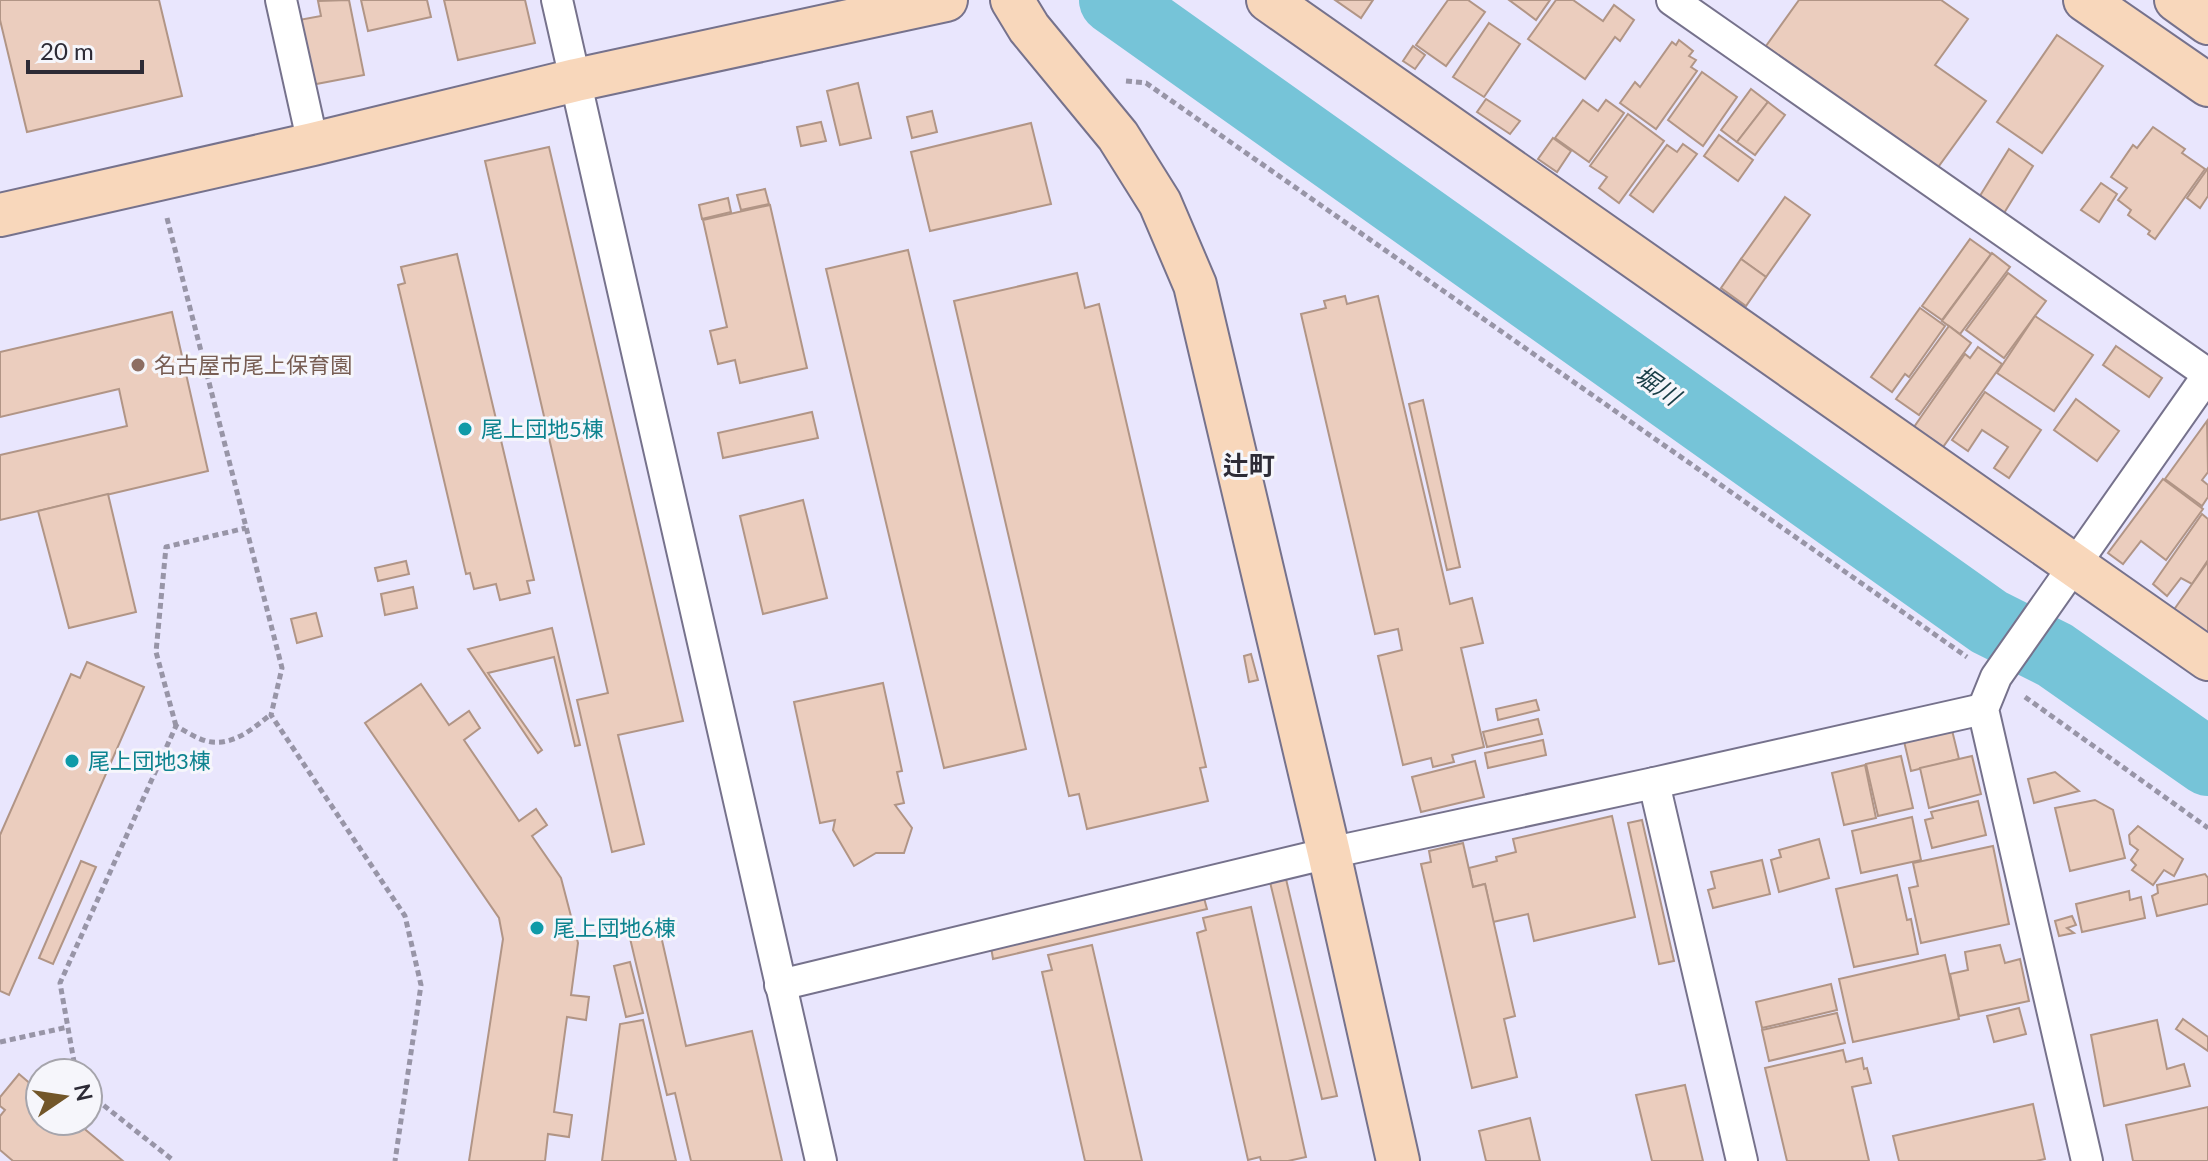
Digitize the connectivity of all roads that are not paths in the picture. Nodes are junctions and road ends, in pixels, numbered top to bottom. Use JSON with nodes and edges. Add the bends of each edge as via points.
{"nodes":[{"id":1,"x":281,"y":0,"type":"edge"},
{"id":2,"x":557,"y":0,"type":"edge"},
{"id":3,"x":946,"y":0,"type":"edge"},
{"id":4,"x":1012,"y":0,"type":"edge"},
{"id":5,"x":1268,"y":0,"type":"edge"},
{"id":6,"x":1672,"y":0,"type":"edge"},
{"id":7,"x":2085,"y":0,"type":"edge"},
{"id":8,"x":2176,"y":0,"type":"edge"},
{"id":9,"x":2208,"y":23,"type":"edge"},
{"id":10,"x":576,"y":80,"type":"junction"},
{"id":11,"x":2208,"y":85,"type":"edge"},
{"id":12,"x":313,"y":144,"type":"junction"},
{"id":13,"x":0,"y":215,"type":"edge"},
{"id":14,"x":2208,"y":375,"type":"edge"},
{"id":15,"x":2064,"y":579,"type":"junction"},
{"id":16,"x":2208,"y":659,"type":"edge"},
{"id":17,"x":1983,"y":709,"type":"junction"},
{"id":18,"x":1654,"y":783,"type":"junction"},
{"id":19,"x":1329,"y":853,"type":"junction"},
{"id":20,"x":780,"y":985,"type":"junction"},
{"id":21,"x":821,"y":1161,"type":"edge"},
{"id":22,"x":1398,"y":1161,"type":"edge"},
{"id":23,"x":1742,"y":1161,"type":"edge"},
{"id":24,"x":2087,"y":1161,"type":"edge"}],
"edges":[{"from":1,"to":12,"type":"street"},
{"from":2,"to":10,"type":"street"},
{"from":3,"to":10,"type":"street"},
{"from":4,"to":19,"type":"street","via":[[1118,136],[1160,203],[1195,285]]},
{"from":5,"to":15,"type":"street"},
{"from":6,"to":14,"type":"street"},
{"from":7,"to":11,"type":"street"},
{"from":8,"to":9,"type":"street"},
{"from":10,"to":12,"type":"street"},
{"from":10,"to":20,"type":"street"},
{"from":12,"to":13,"type":"street"},
{"from":14,"to":15,"type":"street"},
{"from":15,"to":16,"type":"street"},
{"from":15,"to":17,"type":"street","via":[[2003,668]]},
{"from":17,"to":18,"type":"street"},
{"from":17,"to":24,"type":"street"},
{"from":18,"to":19,"type":"street"},
{"from":18,"to":23,"type":"street"},
{"from":19,"to":20,"type":"street"},
{"from":19,"to":22,"type":"street"},
{"from":20,"to":21,"type":"street"}]}
